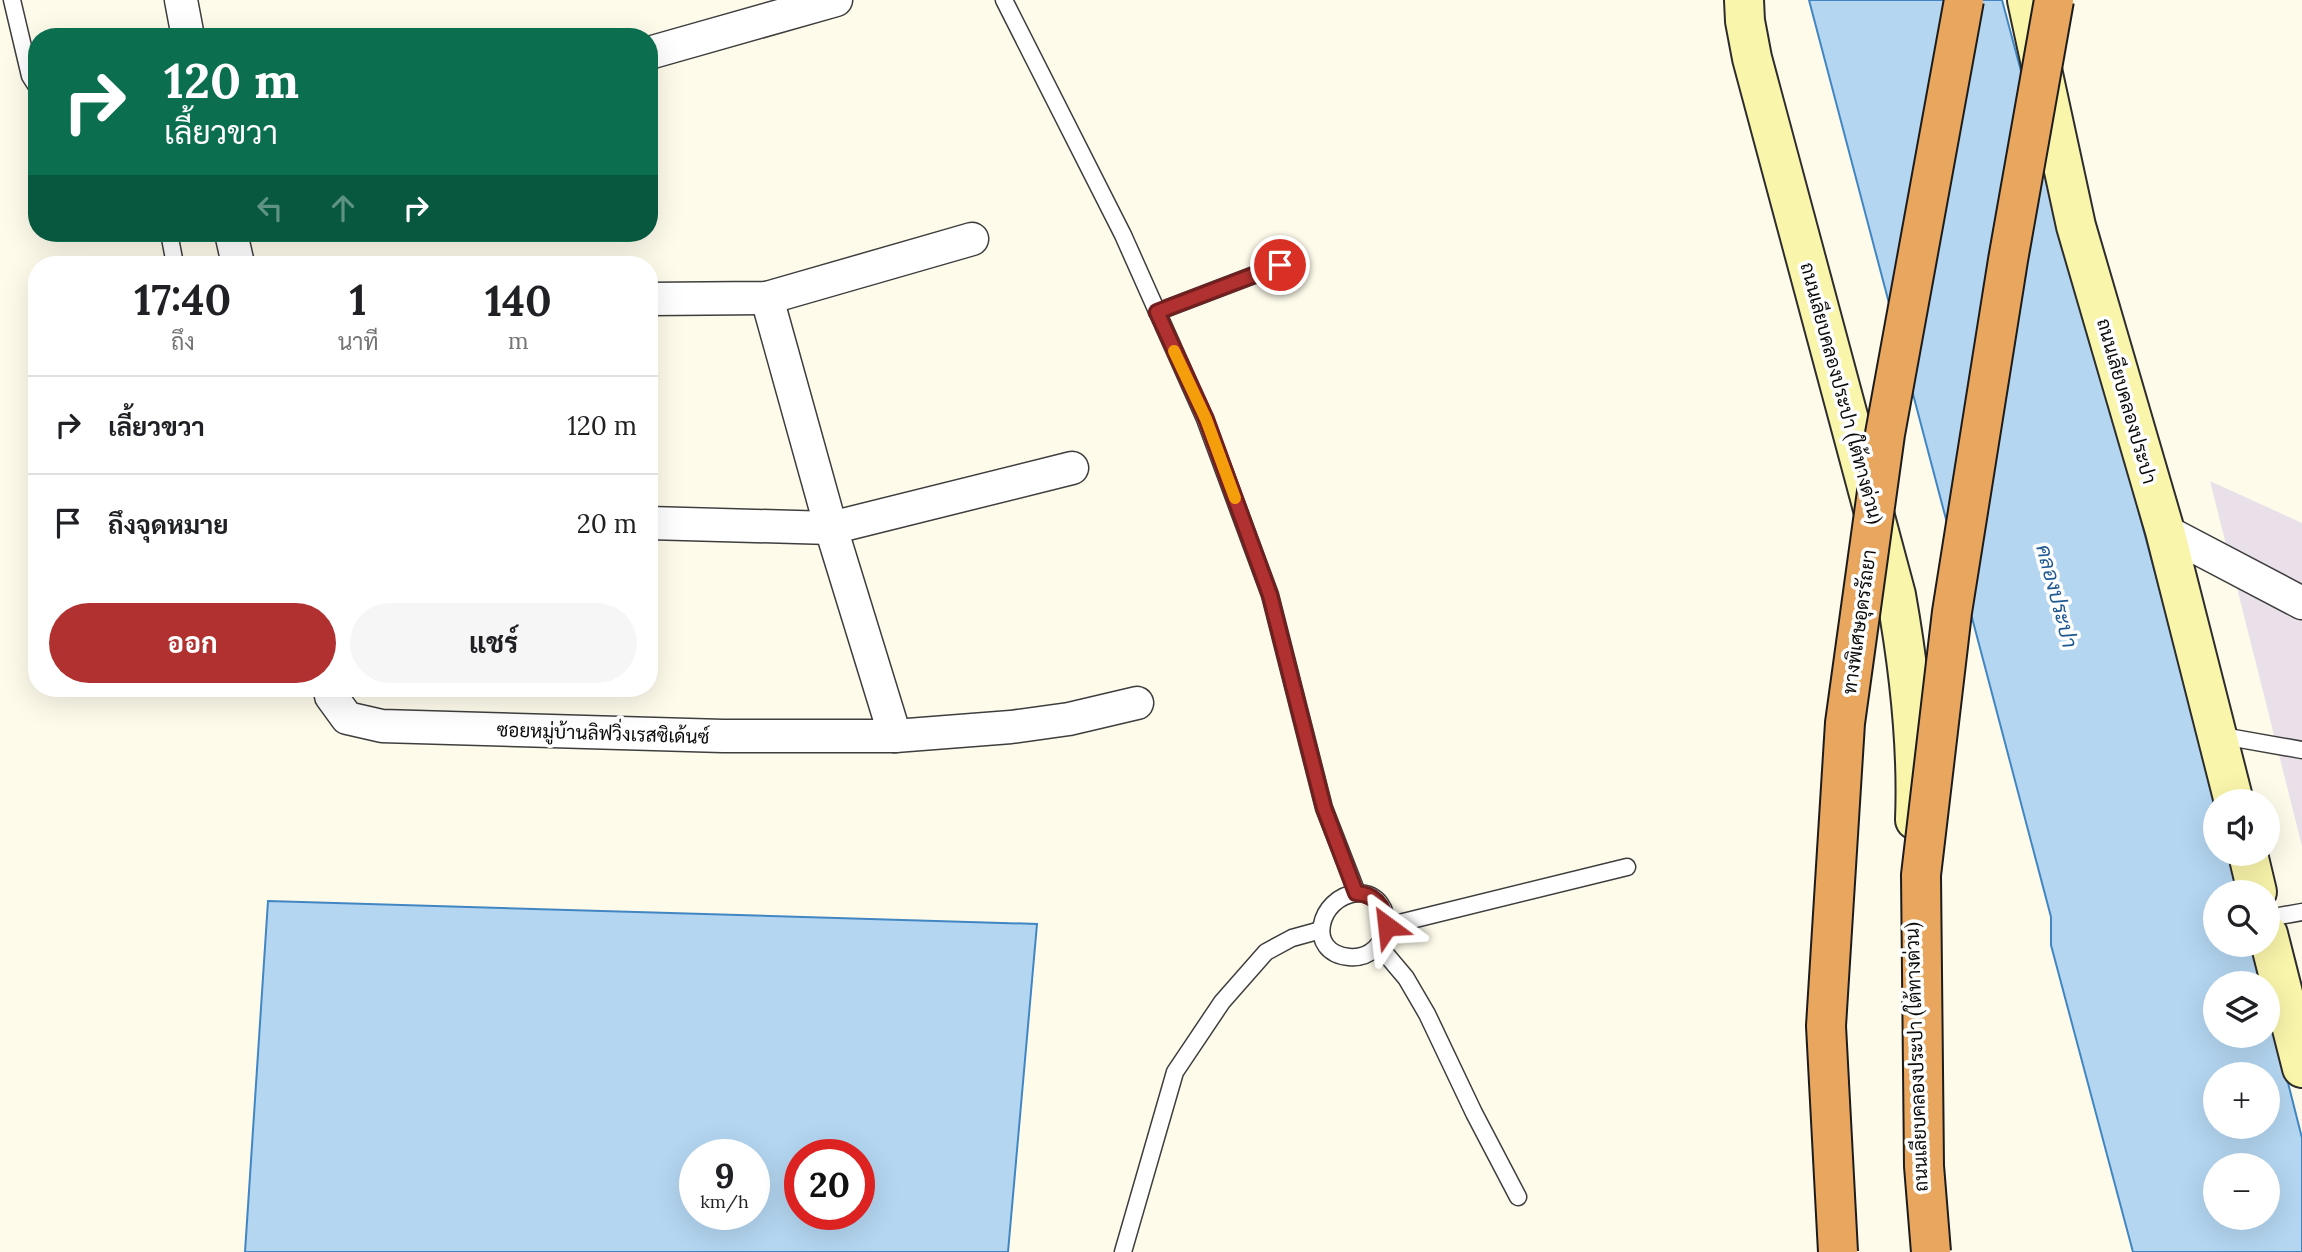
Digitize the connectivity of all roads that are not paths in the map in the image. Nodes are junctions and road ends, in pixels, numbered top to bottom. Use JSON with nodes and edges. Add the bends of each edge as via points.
{"nodes":[{"id":1,"x":12,"y":0,"type":"edge"},
{"id":2,"x":181,"y":0,"type":"edge"},
{"id":3,"x":836,"y":0,"type":"edge"},
{"id":4,"x":1004,"y":0,"type":"edge"},
{"id":5,"x":1744,"y":0,"type":"edge"},
{"id":6,"x":1964,"y":0,"type":"edge"},
{"id":7,"x":2027,"y":0,"type":"edge"},
{"id":8,"x":2054,"y":0,"type":"edge"},
{"id":9,"x":186,"y":28,"type":"edge"},
{"id":10,"x":658,"y":50,"type":"edge"},
{"id":11,"x":28,"y":68,"type":"edge"},
{"id":12,"x":972,"y":239,"type":"dead end"},
{"id":13,"x":1280,"y":265,"type":"dead end"},
{"id":14,"x":767,"y":298,"type":"junction"},
{"id":15,"x":658,"y":299,"type":"edge"},
{"id":16,"x":1157,"y":312,"type":"junction"},
{"id":17,"x":1072,"y":468,"type":"dead end"},
{"id":18,"x":658,"y":523,"type":"edge"},
{"id":19,"x":831,"y":528,"type":"junction"},
{"id":20,"x":2165,"y":531,"type":"junction"},
{"id":21,"x":2302,"y":603,"type":"edge"},
{"id":22,"x":332,"y":697,"type":"edge"},
{"id":23,"x":1137,"y":703,"type":"dead end"},
{"id":24,"x":2217,"y":734,"type":"junction"},
{"id":25,"x":895,"y":736,"type":"junction"},
{"id":26,"x":2302,"y":750,"type":"edge"},
{"id":27,"x":2231,"y":789,"type":"edge"},
{"id":28,"x":1627,"y":867,"type":"dead end"},
{"id":29,"x":1356,"y":893,"type":"junction"},
{"id":30,"x":2302,"y":912,"type":"edge"},
{"id":31,"x":2280,"y":916,"type":"edge"},
{"id":32,"x":1387,"y":926,"type":"junction"},
{"id":33,"x":1321,"y":929,"type":"junction"},
{"id":34,"x":1379,"y":946,"type":"junction"},
{"id":35,"x":2277,"y":957,"type":"edge"},
{"id":36,"x":2293,"y":998,"type":"edge"},
{"id":37,"x":2302,"y":1068,"type":"edge"},
{"id":38,"x":1518,"y":1197,"type":"dead end"},
{"id":39,"x":1124,"y":1252,"type":"edge"},
{"id":40,"x":1838,"y":1252,"type":"edge"},
{"id":41,"x":1924,"y":1252,"type":"edge"},
{"id":42,"x":1931,"y":1252,"type":"edge"}],
"edges":[{"from":1,"to":11,"type":"lane"},
{"from":2,"to":9,"type":"street"},
{"from":3,"to":10,"type":"street"},
{"from":4,"to":16,"type":"lane"},
{"from":5,"to":41,"type":"street","name":"ถนนเลียบคลองประปา (ใต้ทางด่วน)","via":[[1752,58],[1892,581],[1905,648],[1916,790],[1910,1006]]},
{"from":6,"to":40,"type":"highway","name":"ทางพิเศษอุดรรัถยา","bridge":true,"via":[[1885,434],[1845,723],[1826,1026]]},
{"from":7,"to":20,"type":"street","name":"ถนนเลียบคลองประปา","via":[[2077,226]]},
{"from":8,"to":42,"type":"highway","bridge":true,"via":[[1952,612],[1921,875],[1924,1166]]},
{"from":12,"to":14,"type":"street"},
{"from":13,"to":16,"type":"lane"},
{"from":14,"to":15,"type":"street"},
{"from":14,"to":19,"type":"street"},
{"from":16,"to":29,"type":"lane","via":[[1206,419],[1270,595],[1324,808]]},
{"from":17,"to":19,"type":"street"},
{"from":18,"to":19,"type":"street"},
{"from":19,"to":25,"type":"street"},
{"from":20,"to":21,"type":"street"},
{"from":20,"to":24,"type":"street","name":"ถนนเลียบคลองประปา"},
{"from":22,"to":25,"type":"street","name":"ซอยหมู่บ้านลิฟวิ่งเรสซิเด้นซ์","via":[[347,718],[382,726]]},
{"from":23,"to":25,"type":"street","name":"ซอยหมู่บ้านลิฟวิ่งเรสซิเด้นซ์","via":[[1012,727]]},
{"from":24,"to":26,"type":"lane"},
{"from":24,"to":27,"type":"street","name":"ถนนเลียบคลองประปา"},
{"from":28,"to":32,"type":"lane"},
{"from":29,"to":32,"type":"lane","via":[[1378,901]]},
{"from":29,"to":33,"type":"lane","via":[[1344,894],[1331,905]]},
{"from":30,"to":31,"type":"lane"},
{"from":32,"to":34,"type":"lane"},
{"from":33,"to":34,"type":"lane","via":[[1325,944],[1349,957],[1365,955]]},
{"from":33,"to":39,"type":"lane","via":[[1266,952],[1222,1002],[1175,1072]]},
{"from":34,"to":38,"type":"lane","via":[[1406,978],[1427,1014]]},
{"from":35,"to":36,"type":"street"},
{"from":36,"to":37,"type":"street"}]}
